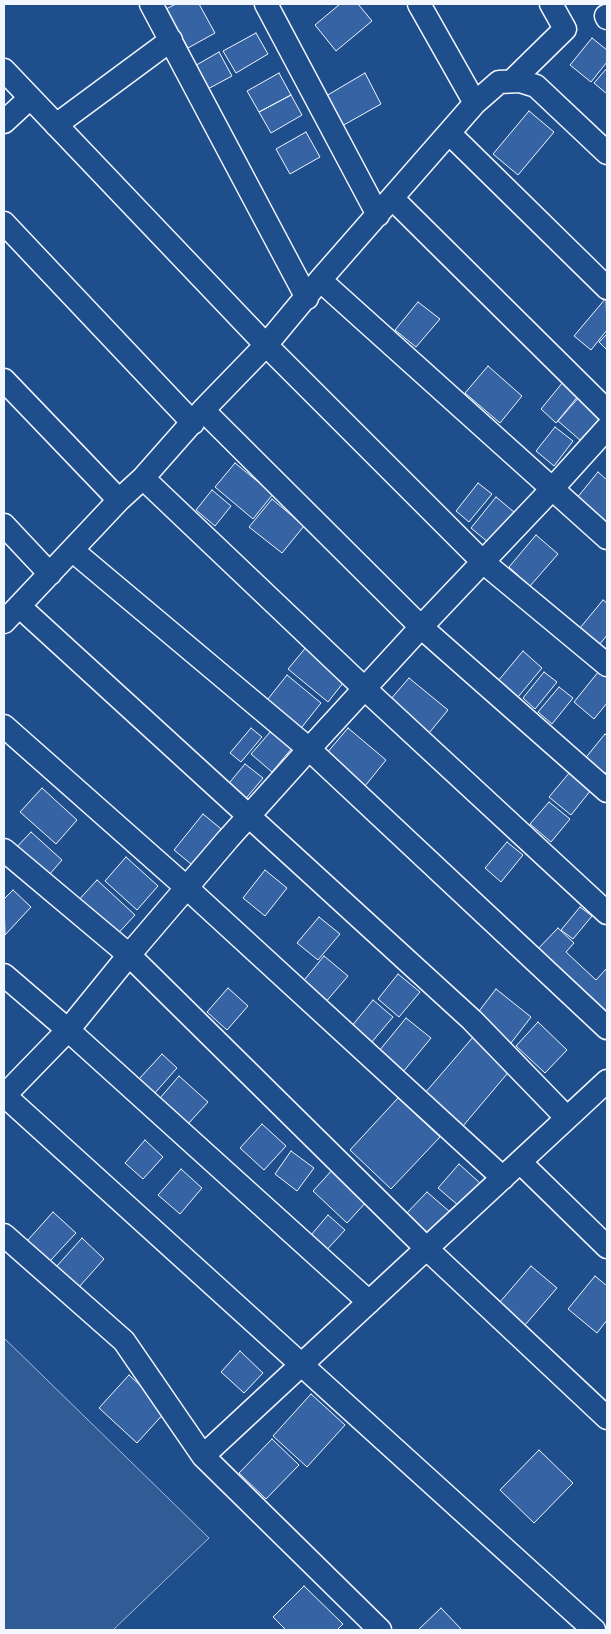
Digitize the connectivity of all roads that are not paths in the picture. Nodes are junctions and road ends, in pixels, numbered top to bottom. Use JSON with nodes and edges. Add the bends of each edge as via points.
{"nodes":[{"id":1,"x":151,"y":4,"type":"edge"},
{"id":2,"x":266,"y":4,"type":"edge"},
{"id":3,"x":419,"y":4,"type":"edge"},
{"id":4,"x":551,"y":4,"type":"edge"},
{"id":5,"x":171,"y":40,"type":"junction"},
{"id":6,"x":4,"y":70,"type":"edge"},
{"id":7,"x":512,"y":81,"type":"junction"},
{"id":8,"x":30,"y":98,"type":"junction"},
{"id":9,"x":475,"y":103,"type":"junction"},
{"id":10,"x":4,"y":122,"type":"edge"},
{"id":11,"x":56,"y":125,"type":"junction"},
{"id":12,"x":449,"y":133,"type":"junction"},
{"id":13,"x":607,"y":153,"type":"edge"},
{"id":14,"x":393,"y":198,"type":"junction"},
{"id":15,"x":378,"y":215,"type":"junction"},
{"id":16,"x":4,"y":223,"type":"edge"},
{"id":17,"x":607,"y":288,"type":"edge"},
{"id":18,"x":314,"y":289,"type":"junction"},
{"id":19,"x":266,"y":345,"type":"junction"},
{"id":20,"x":4,"y":380,"type":"edge"},
{"id":21,"x":607,"y":411,"type":"edge"},
{"id":22,"x":198,"y":417,"type":"junction"},
{"id":23,"x":607,"y":428,"type":"edge"},
{"id":24,"x":143,"y":478,"type":"junction"},
{"id":25,"x":552,"y":490,"type":"junction"},
{"id":26,"x":119,"y":500,"type":"junction"},
{"id":27,"x":4,"y":525,"type":"edge"},
{"id":28,"x":607,"y":538,"type":"edge"},
{"id":29,"x":72,"y":550,"type":"junction"},
{"id":30,"x":483,"y":562,"type":"junction"},
{"id":31,"x":50,"y":574,"type":"junction"},
{"id":32,"x":11,"y":614,"type":"edge"},
{"id":33,"x":421,"y":627,"type":"junction"},
{"id":34,"x":607,"y":665,"type":"edge"},
{"id":35,"x":365,"y":689,"type":"junction"},
{"id":36,"x":4,"y":726,"type":"edge"},
{"id":37,"x":309,"y":749,"type":"junction"},
{"id":38,"x":607,"y":791,"type":"edge"},
{"id":39,"x":248,"y":817,"type":"junction"},
{"id":40,"x":4,"y":850,"type":"edge"},
{"id":41,"x":187,"y":888,"type":"junction"},
{"id":42,"x":607,"y":913,"type":"edge"},
{"id":43,"x":129,"y":956,"type":"junction"},
{"id":44,"x":4,"y":976,"type":"edge"},
{"id":45,"x":607,"y":1028,"type":"edge"},
{"id":46,"x":68,"y":1030,"type":"junction"},
{"id":47,"x":607,"y":1080,"type":"edge"},
{"id":48,"x":4,"y":1096,"type":"edge"},
{"id":49,"x":568,"y":1118,"type":"junction"},
{"id":50,"x":520,"y":1162,"type":"junction"},
{"id":51,"x":503,"y":1178,"type":"junction"},
{"id":52,"x":4,"y":1235,"type":"edge"},
{"id":53,"x":607,"y":1247,"type":"edge"},
{"id":54,"x":426,"y":1249,"type":"junction"},
{"id":55,"x":369,"y":1302,"type":"junction"},
{"id":56,"x":302,"y":1365,"type":"junction"},
{"id":57,"x":607,"y":1418,"type":"edge"},
{"id":58,"x":203,"y":1456,"type":"junction"},
{"id":59,"x":380,"y":1630,"type":"edge"},
{"id":60,"x":594,"y":1630,"type":"edge"}],
"edges":[{"from":1,"to":5,"type":"street"},
{"from":2,"to":15,"type":"street"},
{"from":3,"to":9,"type":"street"},
{"from":4,"to":7,"type":"street","via":[[565,29]]},
{"from":5,"to":11,"type":"street"},
{"from":5,"to":18,"type":"street"},
{"from":6,"to":8,"type":"street"},
{"from":7,"to":9,"type":"street","via":[[499,82]]},
{"from":7,"to":13,"type":"street","via":[[536,86]]},
{"from":8,"to":10,"type":"street"},
{"from":8,"to":11,"type":"street"},
{"from":9,"to":12,"type":"street"},
{"from":11,"to":19,"type":"street"},
{"from":12,"to":14,"type":"street"},
{"from":12,"to":17,"type":"street"},
{"from":14,"to":15,"type":"street"},
{"from":14,"to":21,"type":"street"},
{"from":15,"to":18,"type":"street"},
{"from":16,"to":22,"type":"street"},
{"from":18,"to":19,"type":"street"},
{"from":18,"to":25,"type":"street"},
{"from":19,"to":22,"type":"street"},
{"from":19,"to":30,"type":"street"},
{"from":20,"to":26,"type":"street"},
{"from":22,"to":24,"type":"street"},
{"from":22,"to":33,"type":"street"},
{"from":23,"to":25,"type":"street"},
{"from":24,"to":26,"type":"street"},
{"from":24,"to":35,"type":"street"},
{"from":25,"to":28,"type":"street"},
{"from":25,"to":30,"type":"street"},
{"from":26,"to":29,"type":"street"},
{"from":27,"to":31,"type":"street"},
{"from":29,"to":31,"type":"street"},
{"from":29,"to":37,"type":"street"},
{"from":30,"to":33,"type":"street"},
{"from":30,"to":34,"type":"street"},
{"from":31,"to":32,"type":"street"},
{"from":32,"to":39,"type":"street"},
{"from":33,"to":35,"type":"street"},
{"from":33,"to":38,"type":"street"},
{"from":35,"to":37,"type":"street"},
{"from":35,"to":42,"type":"street"},
{"from":36,"to":41,"type":"street"},
{"from":37,"to":39,"type":"street"},
{"from":37,"to":45,"type":"street"},
{"from":39,"to":41,"type":"street"},
{"from":39,"to":49,"type":"street","via":[[472,1020]]},
{"from":40,"to":43,"type":"street"},
{"from":41,"to":43,"type":"street"},
{"from":41,"to":51,"type":"street"},
{"from":43,"to":46,"type":"street"},
{"from":43,"to":54,"type":"street"},
{"from":44,"to":46,"type":"street"},
{"from":46,"to":48,"type":"street"},
{"from":46,"to":55,"type":"street"},
{"from":47,"to":49,"type":"street"},
{"from":48,"to":56,"type":"street"},
{"from":49,"to":50,"type":"street"},
{"from":50,"to":51,"type":"street"},
{"from":50,"to":53,"type":"street"},
{"from":51,"to":54,"type":"street"},
{"from":52,"to":58,"type":"street","via":[[124,1341]]},
{"from":54,"to":55,"type":"street"},
{"from":54,"to":57,"type":"street"},
{"from":55,"to":56,"type":"street"},
{"from":56,"to":58,"type":"street"},
{"from":56,"to":60,"type":"street"},
{"from":58,"to":59,"type":"street"}]}
